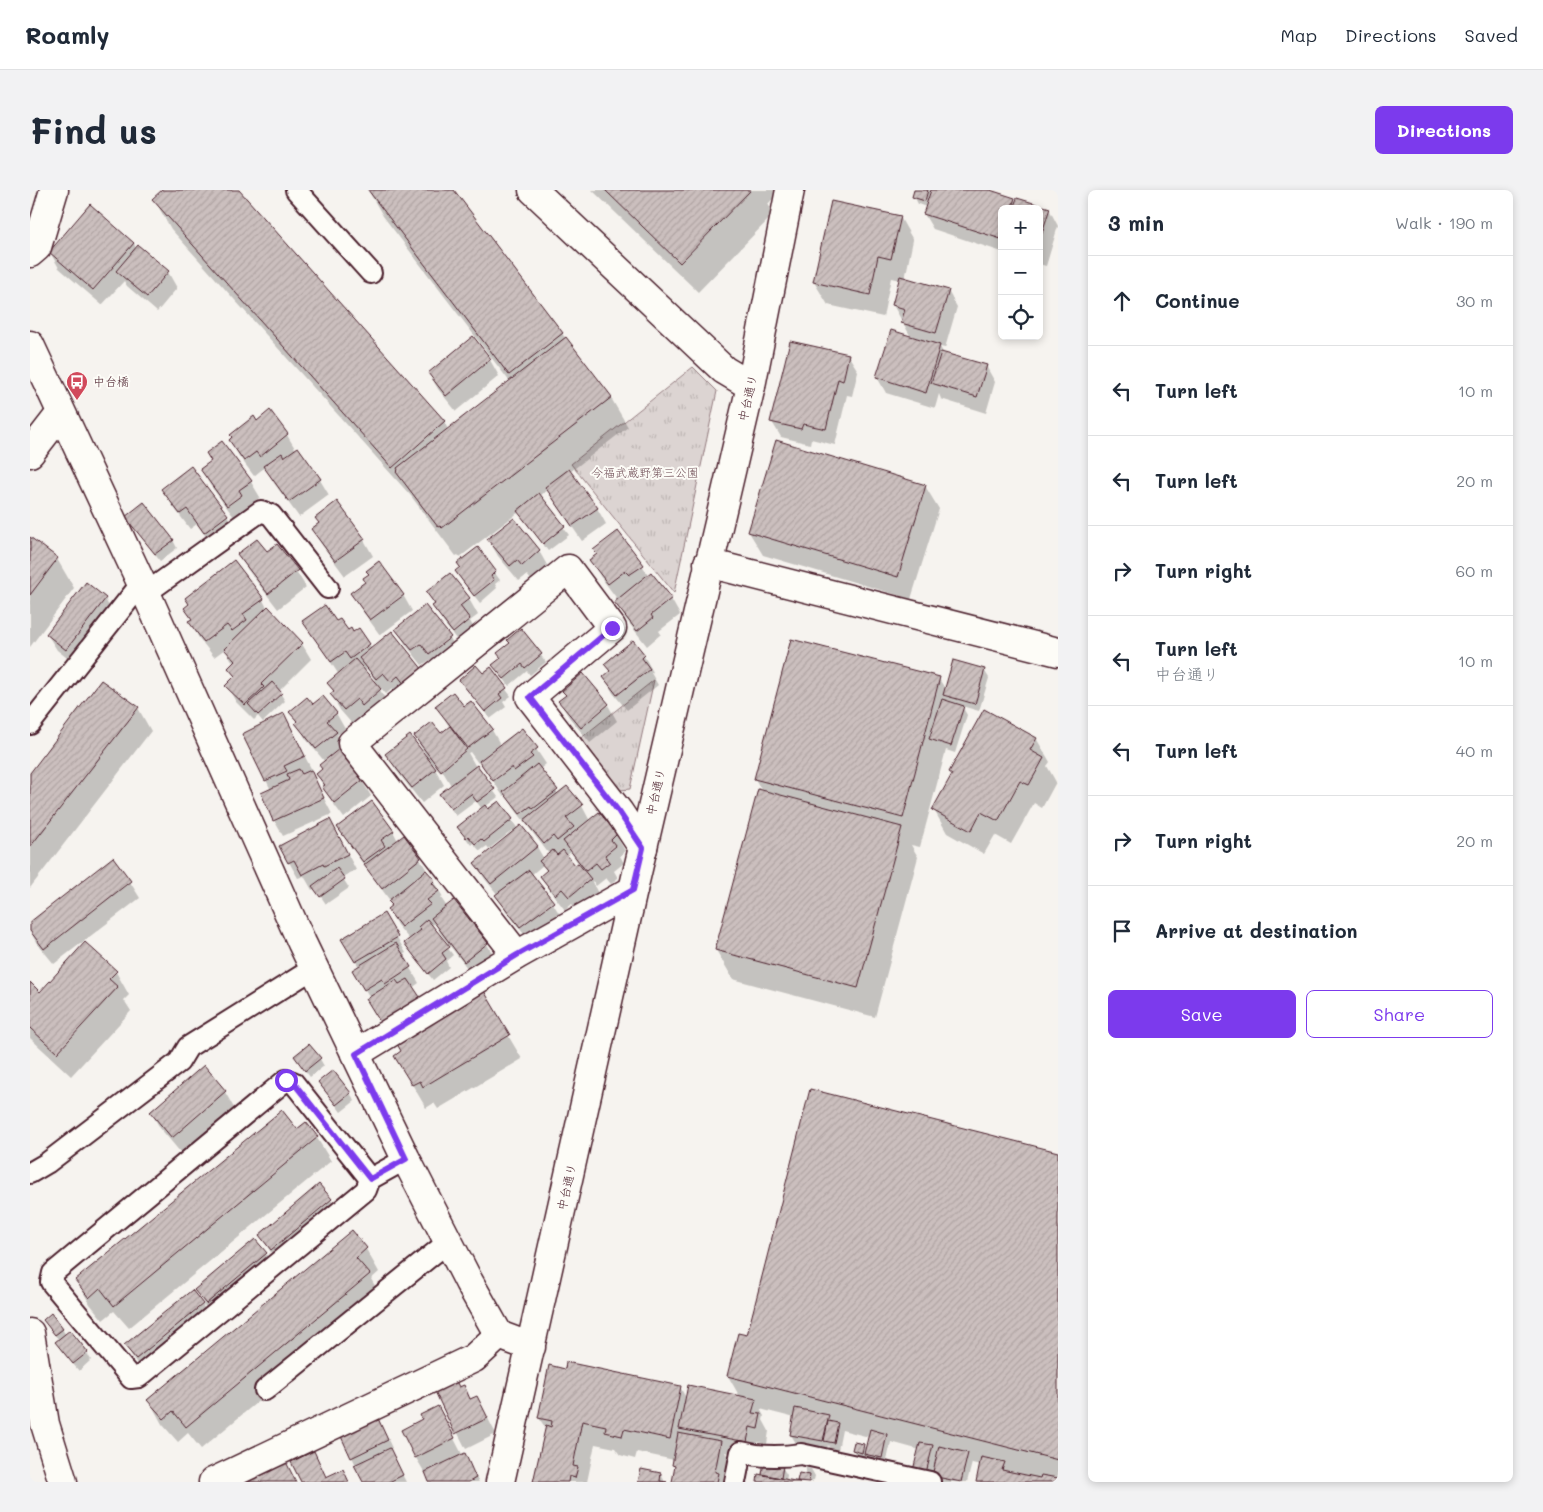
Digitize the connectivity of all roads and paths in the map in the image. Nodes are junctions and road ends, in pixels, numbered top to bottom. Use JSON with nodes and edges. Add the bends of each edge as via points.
{"nodes":[{"id":1,"x":54,"y":190,"type":"edge"},
{"id":2,"x":533,"y":190,"type":"edge"},
{"id":3,"x":790,"y":190,"type":"edge"},
{"id":4,"x":299,"y":191,"type":"edge"},
{"id":5,"x":30,"y":254,"type":"edge"},
{"id":6,"x":371,"y":273,"type":"dead end"},
{"id":7,"x":30,"y":345,"type":"edge"},
{"id":8,"x":751,"y":386,"type":"junction"},
{"id":9,"x":61,"y":413,"type":"junction"},
{"id":10,"x":30,"y":453,"type":"edge"},
{"id":11,"x":708,"y":563,"type":"junction"},
{"id":12,"x":143,"y":588,"type":"junction"},
{"id":13,"x":328,"y":588,"type":"dead end"},
{"id":14,"x":1058,"y":652,"type":"edge"},
{"id":15,"x":30,"y":724,"type":"edge"},
{"id":16,"x":643,"y":848,"type":"junction"},
{"id":17,"x":633,"y":890,"type":"junction"},
{"id":18,"x":517,"y":955,"type":"junction"},
{"id":19,"x":314,"y":968,"type":"junction"},
{"id":20,"x":356,"y":1054,"type":"junction"},
{"id":21,"x":406,"y":1159,"type":"junction"},
{"id":22,"x":30,"y":1173,"type":"edge"},
{"id":23,"x":370,"y":1179,"type":"junction"},
{"id":24,"x":448,"y":1242,"type":"junction"},
{"id":25,"x":30,"y":1333,"type":"edge"},
{"id":26,"x":499,"y":1335,"type":"junction"},
{"id":27,"x":531,"y":1347,"type":"junction"},
{"id":28,"x":265,"y":1390,"type":"dead end"},
{"id":29,"x":63,"y":1482,"type":"edge"},
{"id":30,"x":213,"y":1482,"type":"edge"},
{"id":31,"x":500,"y":1482,"type":"edge"},
{"id":32,"x":735,"y":1482,"type":"edge"},
{"id":33,"x":930,"y":1482,"type":"edge"}],
"edges":[{"from":1,"to":5,"type":"street","via":[[37,246]]},
{"from":2,"to":8,"type":"street","via":[[724,370]]},
{"from":3,"to":8,"type":"street","name":"中台通り"},
{"from":4,"to":6,"type":"lane"},
{"from":7,"to":9,"type":"street"},
{"from":8,"to":11,"type":"street","name":"中台通り"},
{"from":9,"to":10,"type":"street"},
{"from":9,"to":12,"type":"street"},
{"from":11,"to":14,"type":"street"},
{"from":11,"to":16,"type":"street","name":"中台通り"},
{"from":12,"to":13,"type":"lane","via":[[261,511],[271,515]]},
{"from":12,"to":15,"type":"lane"},
{"from":12,"to":19,"type":"street"},
{"from":16,"to":17,"type":"street","name":"中台通り"},
{"from":16,"to":18,"type":"street","via":[[530,697],[612,628],[568,569],[352,743]]},
{"from":17,"to":18,"type":"street"},
{"from":17,"to":27,"type":"street","name":"中台通り"},
{"from":18,"to":20,"type":"street"},
{"from":19,"to":20,"type":"street"},
{"from":19,"to":22,"type":"lane","via":[[188,1047],[179,1062]]},
{"from":20,"to":21,"type":"street"},
{"from":21,"to":23,"type":"lane"},
{"from":21,"to":24,"type":"street"},
{"from":23,"to":23,"type":"lane","via":[[366,1190],[139,1377],[131,1378],[51,1282],[53,1273],[286,1080],[293,1082]]},
{"from":24,"to":26,"type":"street"},
{"from":24,"to":28,"type":"lane"},
{"from":25,"to":29,"type":"street","via":[[45,1424]]},
{"from":26,"to":27,"type":"street"},
{"from":26,"to":30,"type":"street","via":[[474,1358]]},
{"from":27,"to":31,"type":"street","name":"中台通り"},
{"from":32,"to":33,"type":"lane","via":[[740,1452],[753,1456],[801,1454]]}]}
